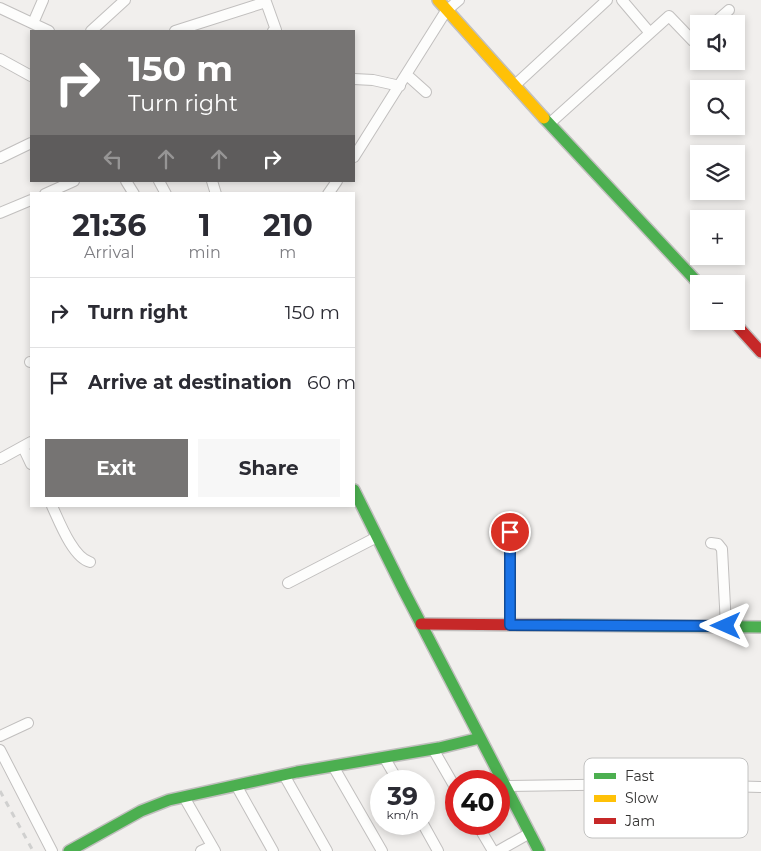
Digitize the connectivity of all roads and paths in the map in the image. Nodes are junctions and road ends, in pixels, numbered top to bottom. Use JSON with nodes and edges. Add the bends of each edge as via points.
{"nodes":[{"id":1,"x":43,"y":0,"type":"edge"},
{"id":2,"x":125,"y":0,"type":"edge"},
{"id":3,"x":438,"y":0,"type":"edge"},
{"id":4,"x":459,"y":0,"type":"edge"},
{"id":5,"x":607,"y":0,"type":"edge"},
{"id":6,"x":622,"y":0,"type":"edge"},
{"id":7,"x":0,"y":8,"type":"edge"},
{"id":8,"x":729,"y":10,"type":"dead end"},
{"id":9,"x":446,"y":11,"type":"junction"},
{"id":10,"x":723,"y":15,"type":"edge"},
{"id":11,"x":33,"y":23,"type":"junction"},
{"id":12,"x":47,"y":30,"type":"edge"},
{"id":13,"x":92,"y":30,"type":"edge"},
{"id":14,"x":178,"y":30,"type":"edge"},
{"id":15,"x":276,"y":30,"type":"edge"},
{"id":16,"x":650,"y":32,"type":"junction"},
{"id":17,"x":690,"y":38,"type":"edge"},
{"id":18,"x":0,"y":60,"type":"edge"},
{"id":19,"x":30,"y":75,"type":"edge"},
{"id":20,"x":407,"y":75,"type":"junction"},
{"id":21,"x":355,"y":79,"type":"edge"},
{"id":22,"x":400,"y":86,"type":"junction"},
{"id":23,"x":514,"y":86,"type":"junction"},
{"id":24,"x":426,"y":92,"type":"dead end"},
{"id":25,"x":549,"y":124,"type":"junction"},
{"id":26,"x":30,"y":143,"type":"edge"},
{"id":27,"x":355,"y":155,"type":"edge"},
{"id":28,"x":0,"y":158,"type":"edge"},
{"id":29,"x":71,"y":182,"type":"edge"},
{"id":30,"x":49,"y":192,"type":"edge"},
{"id":31,"x":30,"y":200,"type":"edge"},
{"id":32,"x":0,"y":214,"type":"edge"},
{"id":33,"x":691,"y":275,"type":"edge"},
{"id":34,"x":741,"y":330,"type":"edge"},
{"id":35,"x":761,"y":352,"type":"edge"},
{"id":36,"x":27,"y":444,"type":"edge"},
{"id":37,"x":2,"y":454,"type":"edge"},
{"id":38,"x":30,"y":459,"type":"edge"},
{"id":39,"x":355,"y":492,"type":"edge"},
{"id":40,"x":52,"y":507,"type":"edge"},
{"id":41,"x":510,"y":532,"type":"dead end"},
{"id":42,"x":377,"y":537,"type":"junction"},
{"id":43,"x":711,"y":542,"type":"dead end"},
{"id":44,"x":90,"y":562,"type":"dead end"},
{"id":45,"x":288,"y":583,"type":"dead end"},
{"id":46,"x":421,"y":624,"type":"junction"},
{"id":47,"x":510,"y":625,"type":"junction"},
{"id":48,"x":726,"y":626,"type":"junction"},
{"id":49,"x":761,"y":627,"type":"edge"},
{"id":50,"x":28,"y":723,"type":"dead end"},
{"id":51,"x":0,"y":736,"type":"edge"},
{"id":52,"x":480,"y":738,"type":"junction"},
{"id":53,"x":433,"y":749,"type":"junction"},
{"id":54,"x":0,"y":750,"type":"edge"},
{"id":55,"x":384,"y":757,"type":"junction"},
{"id":56,"x":333,"y":766,"type":"junction"},
{"id":57,"x":392,"y":770,"type":"edge"},
{"id":58,"x":445,"y":770,"type":"edge"},
{"id":59,"x":496,"y":770,"type":"edge"},
{"id":60,"x":284,"y":775,"type":"junction"},
{"id":61,"x":584,"y":785,"type":"edge"},
{"id":62,"x":236,"y":786,"type":"junction"},
{"id":63,"x":510,"y":786,"type":"edge"},
{"id":64,"x":748,"y":787,"type":"edge"},
{"id":65,"x":761,"y":787,"type":"edge"},
{"id":66,"x":184,"y":796,"type":"junction"},
{"id":67,"x":510,"y":797,"type":"edge"},
{"id":68,"x":530,"y":833,"type":"junction"},
{"id":69,"x":429,"y":835,"type":"edge"},
{"id":70,"x":484,"y":835,"type":"edge"},
{"id":71,"x":213,"y":848,"type":"edge"},
{"id":72,"x":52,"y":851,"type":"edge"},
{"id":73,"x":69,"y":851,"type":"edge"},
{"id":74,"x":201,"y":851,"type":"edge"},
{"id":75,"x":273,"y":851,"type":"edge"},
{"id":76,"x":327,"y":851,"type":"edge"},
{"id":77,"x":382,"y":851,"type":"edge"},
{"id":78,"x":438,"y":851,"type":"edge"},
{"id":79,"x":493,"y":851,"type":"edge"},
{"id":80,"x":498,"y":851,"type":"edge"},
{"id":81,"x":539,"y":851,"type":"edge"}],
"edges":[{"from":1,"to":11,"type":"street"},
{"from":2,"to":13,"type":"street"},
{"from":3,"to":9,"type":"street"},
{"from":4,"to":9,"type":"street"},
{"from":5,"to":23,"type":"street"},
{"from":6,"to":16,"type":"street"},
{"from":7,"to":11,"type":"street"},
{"from":8,"to":10,"type":"street"},
{"from":9,"to":20,"type":"street"},
{"from":9,"to":23,"type":"street"},
{"from":11,"to":12,"type":"street"},
{"from":14,"to":15,"type":"street","via":[[266,2]]},
{"from":16,"to":17,"type":"street","via":[[669,16]]},
{"from":16,"to":25,"type":"street"},
{"from":18,"to":19,"type":"street"},
{"from":20,"to":22,"type":"street"},
{"from":20,"to":24,"type":"street"},
{"from":21,"to":22,"type":"street"},
{"from":22,"to":27,"type":"street"},
{"from":23,"to":25,"type":"street"},
{"from":25,"to":33,"type":"street"},
{"from":26,"to":28,"type":"street"},
{"from":29,"to":30,"type":"street"},
{"from":31,"to":32,"type":"street"},
{"from":34,"to":35,"type":"street"},
{"from":36,"to":37,"type":"street"},
{"from":36,"to":38,"type":"street"},
{"from":39,"to":42,"type":"street"},
{"from":40,"to":44,"type":"street","via":[[69,541]]},
{"from":41,"to":47,"type":"street"},
{"from":42,"to":45,"type":"street"},
{"from":42,"to":46,"type":"street"},
{"from":43,"to":48,"type":"street","via":[[722,549]]},
{"from":46,"to":47,"type":"street"},
{"from":46,"to":52,"type":"street"},
{"from":47,"to":48,"type":"street"},
{"from":48,"to":49,"type":"street"},
{"from":50,"to":51,"type":"street"},
{"from":52,"to":53,"type":"street"},
{"from":52,"to":59,"type":"street"},
{"from":53,"to":55,"type":"street"},
{"from":53,"to":58,"type":"street"},
{"from":54,"to":72,"type":"street"},
{"from":55,"to":56,"type":"street"},
{"from":55,"to":57,"type":"street"},
{"from":56,"to":60,"type":"street"},
{"from":56,"to":77,"type":"street"},
{"from":60,"to":62,"type":"street"},
{"from":60,"to":76,"type":"street"},
{"from":61,"to":63,"type":"street"},
{"from":62,"to":66,"type":"street"},
{"from":62,"to":75,"type":"street"},
{"from":64,"to":65,"type":"street"},
{"from":66,"to":71,"type":"street"},
{"from":66,"to":73,"type":"street","via":[[141,811]]},
{"from":67,"to":68,"type":"street"},
{"from":68,"to":80,"type":"street"},
{"from":68,"to":81,"type":"street"},
{"from":69,"to":78,"type":"street"},
{"from":70,"to":79,"type":"street"},
{"from":71,"to":74,"type":"street"}]}
